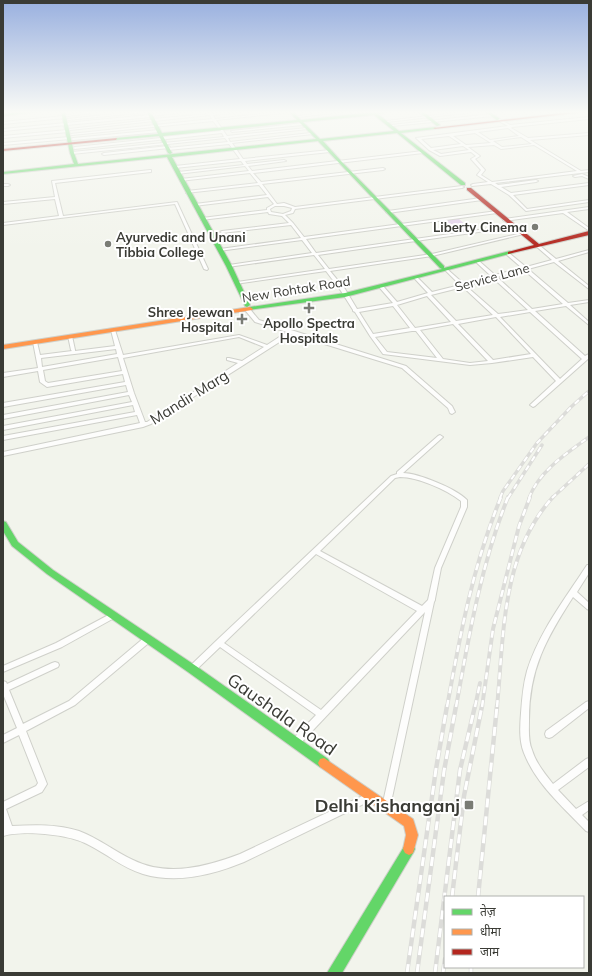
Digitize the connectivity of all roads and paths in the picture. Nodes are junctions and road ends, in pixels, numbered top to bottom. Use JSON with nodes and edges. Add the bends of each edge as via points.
{"nodes":[{"id":1,"x":76,"y":158,"type":"edge"},
{"id":2,"x":94,"y":158,"type":"edge"},
{"id":3,"x":171,"y":158,"type":"edge"},
{"id":4,"x":240,"y":158,"type":"edge"},
{"id":5,"x":266,"y":158,"type":"edge"},
{"id":6,"x":335,"y":158,"type":"edge"},
{"id":7,"x":374,"y":158,"type":"edge"},
{"id":8,"x":434,"y":158,"type":"edge"},
{"id":9,"x":475,"y":158,"type":"edge"},
{"id":10,"x":557,"y":158,"type":"edge"},
{"id":11,"x":242,"y":160,"type":"junction"},
{"id":12,"x":284,"y":162,"type":"dead end"},
{"id":13,"x":339,"y":162,"type":"junction"},
{"id":14,"x":78,"y":164,"type":"junction"},
{"id":15,"x":247,"y":166,"type":"junction"},
{"id":16,"x":383,"y":169,"type":"dead end"},
{"id":17,"x":589,"y":170,"type":"edge"},
{"id":18,"x":150,"y":171,"type":"dead end"},
{"id":19,"x":251,"y":171,"type":"junction"},
{"id":20,"x":3,"y":172,"type":"edge"},
{"id":21,"x":350,"y":172,"type":"junction"},
{"id":22,"x":580,"y":172,"type":"junction"},
{"id":23,"x":178,"y":173,"type":"junction"},
{"id":24,"x":589,"y":178,"type":"edge"},
{"id":25,"x":260,"y":183,"type":"junction"},
{"id":26,"x":493,"y":183,"type":"junction"},
{"id":27,"x":589,"y":184,"type":"edge"},
{"id":28,"x":3,"y":185,"type":"edge"},
{"id":29,"x":8,"y":185,"type":"dead end"},
{"id":30,"x":467,"y":186,"type":"junction"},
{"id":31,"x":498,"y":186,"type":"junction"},
{"id":32,"x":188,"y":192,"type":"junction"},
{"id":33,"x":510,"y":194,"type":"junction"},
{"id":34,"x":269,"y":196,"type":"junction"},
{"id":35,"x":374,"y":197,"type":"junction"},
{"id":36,"x":56,"y":198,"type":"junction"},
{"id":37,"x":481,"y":199,"type":"junction"},
{"id":38,"x":589,"y":202,"type":"edge"},
{"id":39,"x":3,"y":203,"type":"edge"},
{"id":40,"x":194,"y":205,"type":"junction"},
{"id":41,"x":276,"y":205,"type":"junction"},
{"id":42,"x":294,"y":208,"type":"junction"},
{"id":43,"x":589,"y":208,"type":"edge"},
{"id":44,"x":268,"y":211,"type":"junction"},
{"id":45,"x":563,"y":211,"type":"junction"},
{"id":46,"x":388,"y":212,"type":"junction"},
{"id":47,"x":497,"y":212,"type":"junction"},
{"id":48,"x":283,"y":215,"type":"junction"},
{"id":49,"x":61,"y":217,"type":"junction"},
{"id":50,"x":202,"y":219,"type":"junction"},
{"id":51,"x":505,"y":220,"type":"junction"},
{"id":52,"x":3,"y":224,"type":"edge"},
{"id":53,"x":292,"y":224,"type":"junction"},
{"id":54,"x":402,"y":225,"type":"junction"},
{"id":55,"x":513,"y":226,"type":"junction"},
{"id":56,"x":589,"y":230,"type":"edge"},
{"id":57,"x":222,"y":232,"type":"dead end"},
{"id":58,"x":522,"y":234,"type":"junction"},
{"id":59,"x":303,"y":239,"type":"junction"},
{"id":60,"x":416,"y":240,"type":"junction"},
{"id":61,"x":536,"y":245,"type":"junction"},
{"id":62,"x":220,"y":250,"type":"junction"},
{"id":63,"x":589,"y":251,"type":"edge"},
{"id":64,"x":315,"y":254,"type":"junction"},
{"id":65,"x":508,"y":254,"type":"junction"},
{"id":66,"x":432,"y":255,"type":"junction"},
{"id":67,"x":555,"y":260,"type":"junction"},
{"id":68,"x":478,"y":262,"type":"junction"},
{"id":69,"x":228,"y":266,"type":"junction"},
{"id":70,"x":445,"y":268,"type":"junction"},
{"id":71,"x":525,"y":268,"type":"junction"},
{"id":72,"x":206,"y":269,"type":"dead end"},
{"id":73,"x":326,"y":271,"type":"junction"},
{"id":74,"x":494,"y":276,"type":"junction"},
{"id":75,"x":416,"y":278,"type":"junction"},
{"id":76,"x":237,"y":283,"type":"junction"},
{"id":77,"x":463,"y":284,"type":"junction"},
{"id":78,"x":381,"y":287,"type":"junction"},
{"id":79,"x":589,"y":288,"type":"edge"},
{"id":80,"x":344,"y":292,"type":"junction"},
{"id":81,"x":429,"y":294,"type":"junction"},
{"id":82,"x":589,"y":301,"type":"edge"},
{"id":83,"x":395,"y":304,"type":"junction"},
{"id":84,"x":566,"y":304,"type":"junction"},
{"id":85,"x":247,"y":307,"type":"junction"},
{"id":86,"x":355,"y":310,"type":"junction"},
{"id":87,"x":530,"y":310,"type":"junction"},
{"id":88,"x":496,"y":316,"type":"junction"},
{"id":89,"x":456,"y":323,"type":"junction"},
{"id":90,"x":589,"y":324,"type":"edge"},
{"id":91,"x":416,"y":329,"type":"junction"},
{"id":92,"x":113,"y":330,"type":"junction"},
{"id":93,"x":291,"y":332,"type":"junction"},
{"id":94,"x":70,"y":336,"type":"junction"},
{"id":95,"x":372,"y":336,"type":"junction"},
{"id":96,"x":3,"y":342,"type":"edge"},
{"id":97,"x":35,"y":342,"type":"junction"},
{"id":98,"x":3,"y":347,"type":"edge"},
{"id":99,"x":118,"y":347,"type":"junction"},
{"id":100,"x":267,"y":347,"type":"junction"},
{"id":101,"x":72,"y":352,"type":"junction"},
{"id":102,"x":534,"y":355,"type":"junction"},
{"id":103,"x":121,"y":356,"type":"junction"},
{"id":104,"x":38,"y":357,"type":"junction"},
{"id":105,"x":587,"y":357,"type":"edge"},
{"id":106,"x":229,"y":359,"type":"dead end"},
{"id":107,"x":442,"y":361,"type":"junction"},
{"id":108,"x":492,"y":362,"type":"junction"},
{"id":109,"x":74,"y":363,"type":"junction"},
{"id":110,"x":242,"y":363,"type":"junction"},
{"id":111,"x":41,"y":369,"type":"junction"},
{"id":112,"x":125,"y":372,"type":"junction"},
{"id":113,"x":3,"y":375,"type":"edge"},
{"id":114,"x":559,"y":381,"type":"junction"},
{"id":115,"x":128,"y":383,"type":"junction"},
{"id":116,"x":131,"y":394,"type":"junction"},
{"id":117,"x":135,"y":403,"type":"junction"},
{"id":118,"x":3,"y":404,"type":"edge"},
{"id":119,"x":534,"y":405,"type":"dead end"},
{"id":120,"x":452,"y":412,"type":"dead end"},
{"id":121,"x":139,"y":413,"type":"junction"},
{"id":122,"x":3,"y":417,"type":"edge"},
{"id":123,"x":143,"y":425,"type":"junction"},
{"id":124,"x":3,"y":428,"type":"edge"},
{"id":125,"x":440,"y":437,"type":"dead end"},
{"id":126,"x":3,"y":438,"type":"edge"},
{"id":127,"x":3,"y":454,"type":"edge"},
{"id":128,"x":399,"y":473,"type":"junction"},
{"id":129,"x":3,"y":524,"type":"edge"},
{"id":130,"x":315,"y":551,"type":"junction"},
{"id":131,"x":589,"y":567,"type":"edge"},
{"id":132,"x":573,"y":593,"type":"junction"},
{"id":133,"x":433,"y":599,"type":"junction"},
{"id":134,"x":589,"y":606,"type":"edge"},
{"id":135,"x":422,"y":610,"type":"junction"},
{"id":136,"x":114,"y":615,"type":"junction"},
{"id":137,"x":148,"y":639,"type":"junction"},
{"id":138,"x":219,"y":643,"type":"junction"},
{"id":139,"x":55,"y":665,"type":"dead end"},
{"id":140,"x":3,"y":669,"type":"edge"},
{"id":141,"x":192,"y":669,"type":"junction"},
{"id":142,"x":4,"y":688,"type":"edge"},
{"id":143,"x":589,"y":704,"type":"edge"},
{"id":144,"x":322,"y":715,"type":"junction"},
{"id":145,"x":22,"y":730,"type":"junction"},
{"id":146,"x":548,"y":734,"type":"dead end"},
{"id":147,"x":3,"y":739,"type":"edge"},
{"id":148,"x":295,"y":743,"type":"junction"},
{"id":149,"x":589,"y":762,"type":"edge"},
{"id":150,"x":553,"y":789,"type":"junction"},
{"id":151,"x":371,"y":796,"type":"junction"},
{"id":152,"x":3,"y":806,"type":"edge"},
{"id":153,"x":589,"y":806,"type":"edge"},
{"id":154,"x":386,"y":807,"type":"junction"},
{"id":155,"x":3,"y":812,"type":"edge"},
{"id":156,"x":576,"y":814,"type":"junction"},
{"id":157,"x":589,"y":828,"type":"edge"},
{"id":158,"x":6,"y":831,"type":"edge"},
{"id":159,"x":334,"y":973,"type":"edge"}],
"edges":[{"from":1,"to":14,"type":"street"},
{"from":2,"to":14,"type":"street"},
{"from":3,"to":23,"type":"street"},
{"from":4,"to":11,"type":"street"},
{"from":5,"to":11,"type":"street"},
{"from":6,"to":13,"type":"street"},
{"from":7,"to":13,"type":"street"},
{"from":8,"to":30,"type":"street"},
{"from":9,"to":26,"type":"street","via":[[473,159],[483,170],[479,174]]},
{"from":10,"to":22,"type":"street"},
{"from":11,"to":15,"type":"street"},
{"from":11,"to":23,"type":"street"},
{"from":12,"to":15,"type":"street"},
{"from":13,"to":19,"type":"street"},
{"from":13,"to":21,"type":"street"},
{"from":14,"to":20,"type":"street"},
{"from":15,"to":19,"type":"street"},
{"from":15,"to":23,"type":"street"},
{"from":16,"to":21,"type":"street"},
{"from":17,"to":22,"type":"street"},
{"from":18,"to":36,"type":"street","via":[[53,182]]},
{"from":19,"to":23,"type":"street"},
{"from":19,"to":25,"type":"street"},
{"from":21,"to":25,"type":"street"},
{"from":21,"to":35,"type":"street"},
{"from":22,"to":26,"type":"street"},
{"from":23,"to":32,"type":"street"},
{"from":24,"to":31,"type":"street","via":[[579,176]]},
{"from":25,"to":32,"type":"street"},
{"from":25,"to":34,"type":"street"},
{"from":26,"to":30,"type":"street"},
{"from":26,"to":31,"type":"street"},
{"from":27,"to":33,"type":"street"},
{"from":28,"to":29,"type":"street"},
{"from":30,"to":35,"type":"street"},
{"from":30,"to":37,"type":"street"},
{"from":31,"to":33,"type":"street"},
{"from":32,"to":40,"type":"street"},
{"from":33,"to":38,"type":"street","via":[[526,210]]},
{"from":34,"to":40,"type":"street"},
{"from":34,"to":41,"type":"street"},
{"from":35,"to":42,"type":"street"},
{"from":35,"to":46,"type":"street"},
{"from":36,"to":39,"type":"street"},
{"from":36,"to":49,"type":"street"},
{"from":37,"to":46,"type":"street"},
{"from":37,"to":47,"type":"street"},
{"from":40,"to":50,"type":"street"},
{"from":41,"to":42,"type":"street"},
{"from":41,"to":44,"type":"street","via":[[269,207]]},
{"from":42,"to":48,"type":"street","via":[[292,212]]},
{"from":43,"to":45,"type":"street"},
{"from":44,"to":48,"type":"street"},
{"from":44,"to":50,"type":"street"},
{"from":45,"to":51,"type":"street"},
{"from":45,"to":56,"type":"street"},
{"from":46,"to":54,"type":"street"},
{"from":47,"to":51,"type":"street"},
{"from":47,"to":54,"type":"street"},
{"from":48,"to":53,"type":"street"},
{"from":49,"to":52,"type":"street"},
{"from":49,"to":72,"type":"street","via":[[176,203]]},
{"from":50,"to":62,"type":"street"},
{"from":51,"to":55,"type":"street"},
{"from":53,"to":57,"type":"street"},
{"from":53,"to":59,"type":"street"},
{"from":54,"to":59,"type":"street"},
{"from":54,"to":60,"type":"street"},
{"from":55,"to":58,"type":"street"},
{"from":55,"to":60,"type":"street"},
{"from":56,"to":61,"type":"street","name":"New Rohtak Road"},
{"from":58,"to":61,"type":"street"},
{"from":58,"to":66,"type":"street"},
{"from":59,"to":62,"type":"street"},
{"from":59,"to":64,"type":"street"},
{"from":60,"to":64,"type":"street"},
{"from":60,"to":66,"type":"street"},
{"from":61,"to":65,"type":"street","name":"New Rohtak Road"},
{"from":61,"to":67,"type":"street"},
{"from":61,"to":70,"type":"street","name":"New Rohtak Road"},
{"from":62,"to":69,"type":"street"},
{"from":63,"to":67,"type":"street","name":"Service Lane"},
{"from":64,"to":69,"type":"street"},
{"from":64,"to":73,"type":"street"},
{"from":65,"to":68,"type":"street","name":"New Rohtak Road"},
{"from":65,"to":71,"type":"street"},
{"from":66,"to":70,"type":"street"},
{"from":66,"to":73,"type":"street"},
{"from":67,"to":71,"type":"street","name":"Service Lane"},
{"from":67,"to":79,"type":"street"},
{"from":68,"to":70,"type":"street","name":"New Rohtak Road"},
{"from":68,"to":74,"type":"street"},
{"from":69,"to":76,"type":"street"},
{"from":70,"to":75,"type":"street","name":"New Rohtak Road"},
{"from":70,"to":77,"type":"street"},
{"from":70,"to":80,"type":"street","name":"New Rohtak Road"},
{"from":71,"to":74,"type":"street","name":"Service Lane"},
{"from":71,"to":84,"type":"street"},
{"from":73,"to":76,"type":"street"},
{"from":73,"to":80,"type":"street"},
{"from":74,"to":77,"type":"street","name":"Service Lane"},
{"from":74,"to":87,"type":"street"},
{"from":75,"to":78,"type":"street","name":"New Rohtak Road"},
{"from":75,"to":81,"type":"street"},
{"from":76,"to":85,"type":"street"},
{"from":77,"to":81,"type":"street","name":"Service Lane"},
{"from":77,"to":88,"type":"street"},
{"from":78,"to":80,"type":"street","name":"New Rohtak Road"},
{"from":78,"to":83,"type":"street"},
{"from":80,"to":85,"type":"street","name":"New Rohtak Road"},
{"from":80,"to":86,"type":"street"},
{"from":81,"to":83,"type":"street","name":"Service Lane"},
{"from":81,"to":89,"type":"street"},
{"from":82,"to":84,"type":"street"},
{"from":83,"to":86,"type":"street","name":"Service Lane"},
{"from":83,"to":91,"type":"street"},
{"from":84,"to":87,"type":"street"},
{"from":84,"to":90,"type":"street"},
{"from":85,"to":92,"type":"street","name":"New Rohtak Road"},
{"from":85,"to":93,"type":"street","via":[[257,320]]},
{"from":85,"to":96,"type":"street","name":"New Rohtak Road"},
{"from":86,"to":95,"type":"street"},
{"from":87,"to":88,"type":"street"},
{"from":87,"to":105,"type":"street"},
{"from":88,"to":89,"type":"street"},
{"from":88,"to":102,"type":"street"},
{"from":89,"to":91,"type":"street"},
{"from":89,"to":108,"type":"street"},
{"from":91,"to":95,"type":"street"},
{"from":91,"to":107,"type":"street"},
{"from":92,"to":94,"type":"street","name":"New Rohtak Road"},
{"from":92,"to":99,"type":"street"},
{"from":93,"to":100,"type":"street","name":"Mandir Marg"},
{"from":93,"to":120,"type":"street","via":[[404,367]]},
{"from":94,"to":97,"type":"street","name":"New Rohtak Road"},
{"from":94,"to":101,"type":"street"},
{"from":95,"to":107,"type":"street","via":[[388,354]]},
{"from":97,"to":98,"type":"street","name":"New Rohtak Road"},
{"from":97,"to":104,"type":"street"},
{"from":99,"to":101,"type":"street"},
{"from":99,"to":103,"type":"street"},
{"from":100,"to":103,"type":"street","via":[[239,336]]},
{"from":100,"to":110,"type":"street","name":"Mandir Marg"},
{"from":101,"to":104,"type":"street"},
{"from":101,"to":109,"type":"street"},
{"from":102,"to":108,"type":"street"},
{"from":102,"to":114,"type":"street"},
{"from":103,"to":109,"type":"street"},
{"from":103,"to":112,"type":"street"},
{"from":104,"to":111,"type":"street"},
{"from":105,"to":114,"type":"street"},
{"from":106,"to":110,"type":"street"},
{"from":107,"to":108,"type":"street","via":[[476,364]]},
{"from":109,"to":111,"type":"street"},
{"from":110,"to":123,"type":"street","name":"Mandir Marg","via":[[159,418]]},
{"from":111,"to":112,"type":"street","via":[[43,382],[47,385]]},
{"from":111,"to":113,"type":"street"},
{"from":112,"to":115,"type":"street"},
{"from":114,"to":119,"type":"street"},
{"from":115,"to":116,"type":"street"},
{"from":115,"to":118,"type":"street"},
{"from":116,"to":117,"type":"street"},
{"from":116,"to":122,"type":"street"},
{"from":117,"to":121,"type":"street"},
{"from":117,"to":124,"type":"street"},
{"from":121,"to":123,"type":"street"},
{"from":121,"to":126,"type":"street"},
{"from":123,"to":127,"type":"street","name":"Mandir Marg"},
{"from":125,"to":128,"type":"street"},
{"from":128,"to":130,"type":"street"},
{"from":128,"to":133,"type":"street","via":[[412,474],[460,497],[465,503],[438,568]]},
{"from":129,"to":136,"type":"street","name":"Gaushala Road","via":[[15,544],[25,554]]},
{"from":130,"to":135,"type":"street"},
{"from":130,"to":138,"type":"street"},
{"from":131,"to":132,"type":"street"},
{"from":132,"to":134,"type":"street"},
{"from":132,"to":150,"type":"street","via":[[542,644],[530,672],[526,699],[524,732],[528,752]]},
{"from":133,"to":135,"type":"street"},
{"from":133,"to":154,"type":"street"},
{"from":135,"to":144,"type":"street"},
{"from":136,"to":137,"type":"street","name":"Gaushala Road"},
{"from":136,"to":140,"type":"street","via":[[59,645]]},
{"from":137,"to":141,"type":"street","name":"Gaushala Road"},
{"from":137,"to":145,"type":"street","via":[[72,703]]},
{"from":138,"to":141,"type":"street"},
{"from":138,"to":144,"type":"street"},
{"from":139,"to":142,"type":"street"},
{"from":141,"to":148,"type":"street","name":"Gaushala Road"},
{"from":142,"to":145,"type":"street"},
{"from":143,"to":146,"type":"street"},
{"from":144,"to":148,"type":"street"},
{"from":145,"to":147,"type":"street"},
{"from":145,"to":152,"type":"street","via":[[43,784],[39,789]]},
{"from":148,"to":151,"type":"street","name":"Gaushala Road"},
{"from":149,"to":150,"type":"street"},
{"from":150,"to":156,"type":"street","via":[[560,800]]},
{"from":151,"to":154,"type":"street","name":"Gaushala Road"},
{"from":151,"to":158,"type":"street","via":[[253,854],[202,871],[159,873],[142,869],[88,840],[55,830]]},
{"from":153,"to":156,"type":"street"},
{"from":154,"to":159,"type":"street","name":"Gaushala Road","via":[[409,823],[413,830],[413,838]]},
{"from":155,"to":158,"type":"street"},
{"from":156,"to":157,"type":"street"}]}
